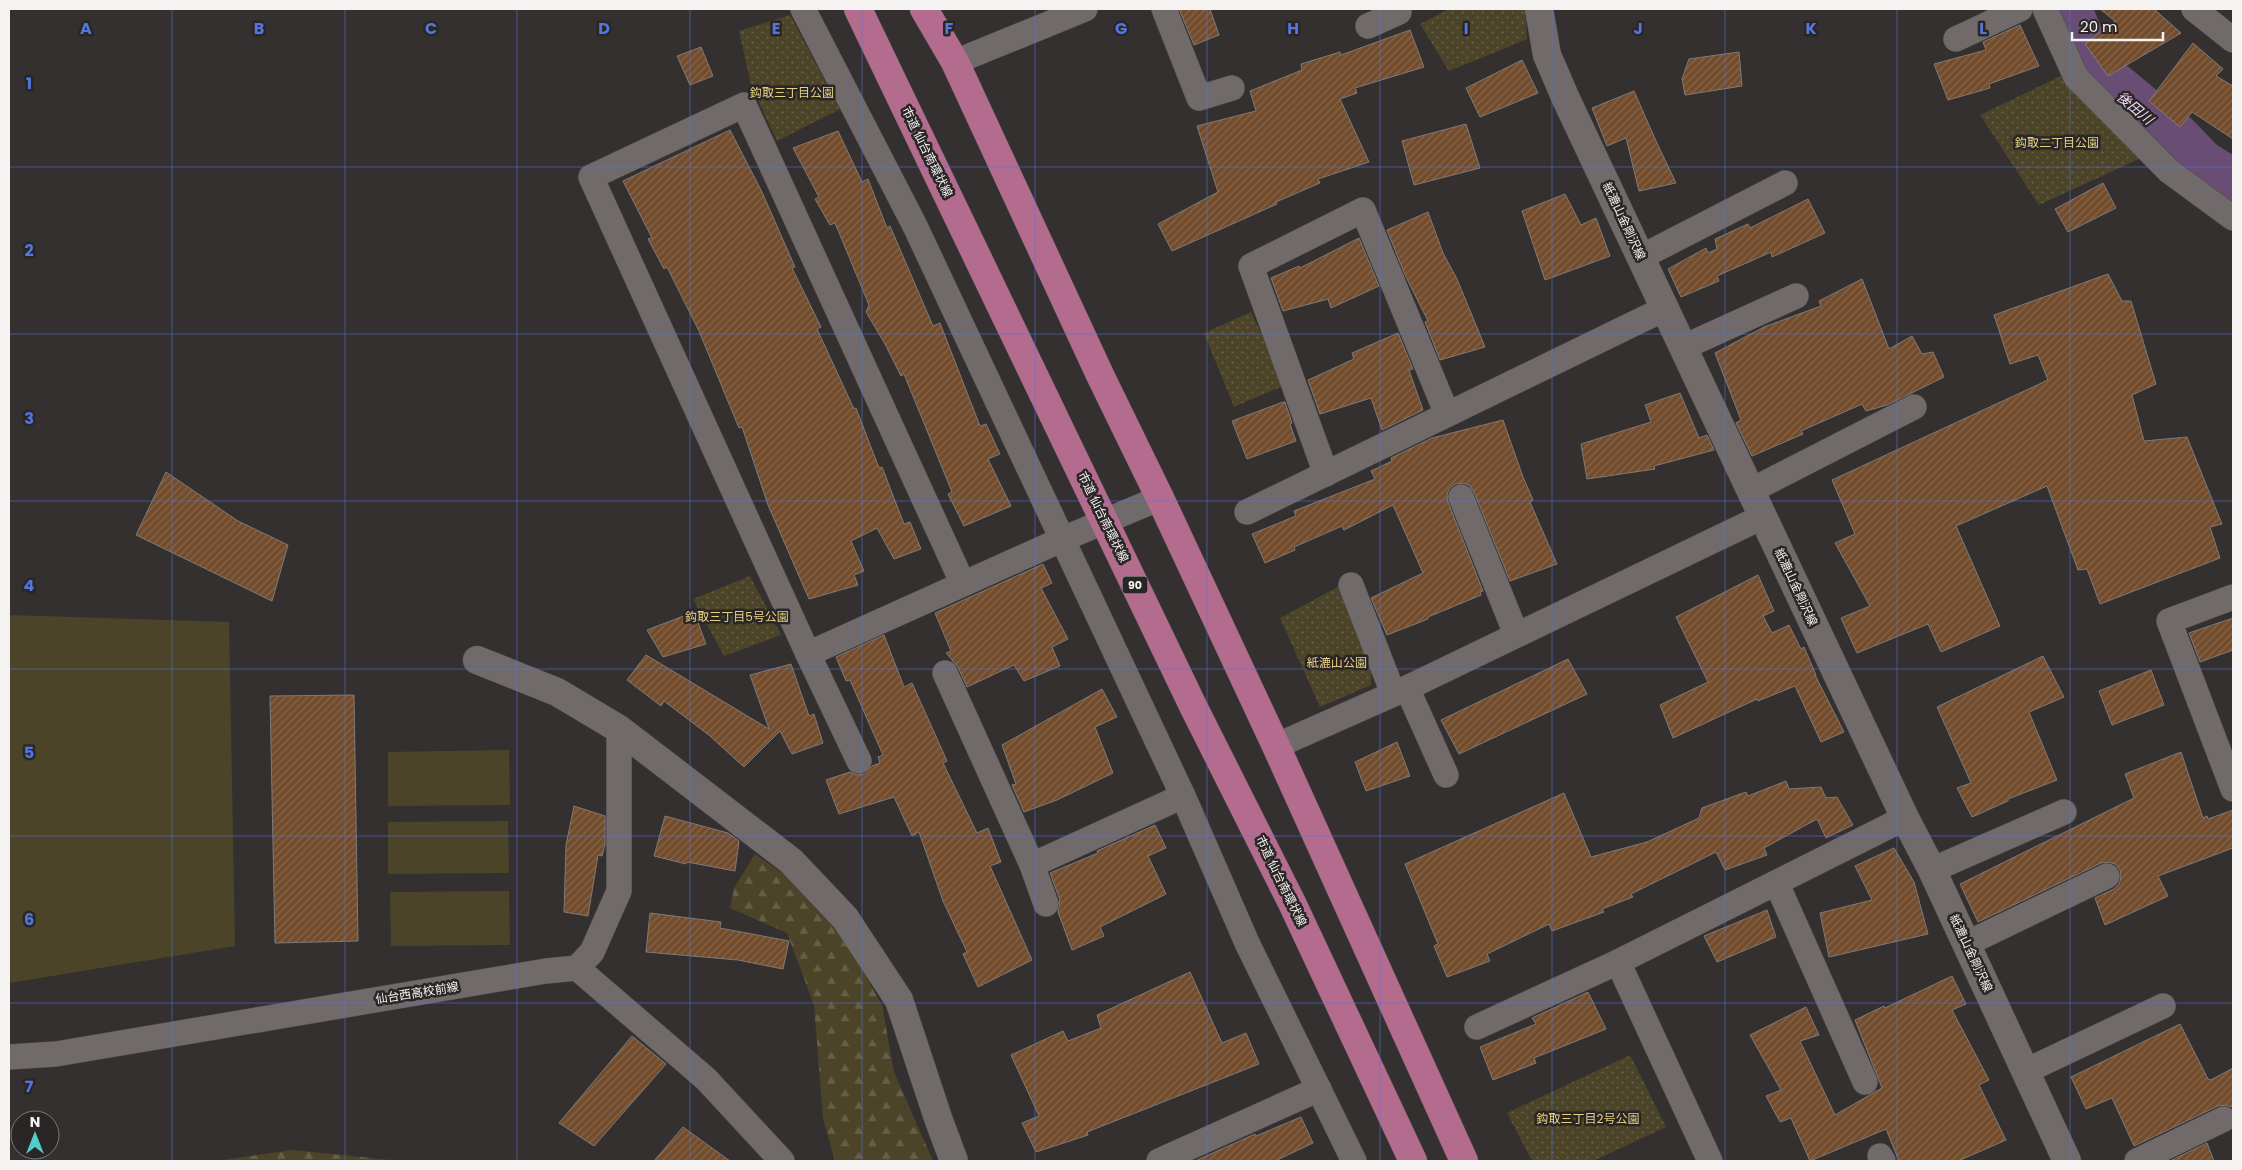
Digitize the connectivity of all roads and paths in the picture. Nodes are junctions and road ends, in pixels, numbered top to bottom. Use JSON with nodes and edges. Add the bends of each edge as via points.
{"nodes":[{"id":1,"x":803,"y":9,"type":"edge"},
{"id":2,"x":858,"y":9,"type":"edge"},
{"id":3,"x":924,"y":9,"type":"edge"},
{"id":4,"x":1085,"y":9,"type":"edge"},
{"id":5,"x":1164,"y":9,"type":"edge"},
{"id":6,"x":1398,"y":9,"type":"edge"},
{"id":7,"x":1539,"y":9,"type":"edge"},
{"id":8,"x":2020,"y":9,"type":"edge"},
{"id":9,"x":2045,"y":9,"type":"edge"},
{"id":10,"x":2194,"y":9,"type":"edge"},
{"id":11,"x":1368,"y":26,"type":"dead end"},
{"id":12,"x":1956,"y":39,"type":"dead end"},
{"id":13,"x":2233,"y":40,"type":"edge"},
{"id":14,"x":955,"y":62,"type":"junction"},
{"id":15,"x":1232,"y":88,"type":"dead end"},
{"id":16,"x":1785,"y":183,"type":"dead end"},
{"id":17,"x":2233,"y":218,"type":"edge"},
{"id":18,"x":1641,"y":256,"type":"junction"},
{"id":19,"x":1796,"y":296,"type":"dead end"},
{"id":20,"x":1666,"y":308,"type":"junction"},
{"id":21,"x":1684,"y":347,"type":"junction"},
{"id":22,"x":1914,"y":407,"type":"dead end"},
{"id":23,"x":1448,"y":414,"type":"junction"},
{"id":24,"x":1326,"y":474,"type":"junction"},
{"id":25,"x":1752,"y":490,"type":"junction"},
{"id":26,"x":1160,"y":498,"type":"junction"},
{"id":27,"x":1461,"y":498,"type":"dead end"},
{"id":28,"x":1247,"y":512,"type":"dead end"},
{"id":29,"x":1762,"y":517,"type":"junction"},
{"id":30,"x":1105,"y":522,"type":"junction"},
{"id":31,"x":1063,"y":539,"type":"junction"},
{"id":32,"x":963,"y":584,"type":"junction"},
{"id":33,"x":1351,"y":585,"type":"dead end"},
{"id":34,"x":2233,"y":597,"type":"edge"},
{"id":35,"x":1516,"y":634,"type":"junction"},
{"id":36,"x":808,"y":654,"type":"junction"},
{"id":37,"x":477,"y":660,"type":"dead end"},
{"id":38,"x":945,"y":672,"type":"dead end"},
{"id":39,"x":1400,"y":690,"type":"junction"},
{"id":40,"x":619,"y":729,"type":"junction"},
{"id":41,"x":1276,"y":746,"type":"junction"},
{"id":42,"x":859,"y":760,"type":"dead end"},
{"id":43,"x":1446,"y":775,"type":"dead end"},
{"id":44,"x":2233,"y":788,"type":"edge"},
{"id":45,"x":1183,"y":796,"type":"junction"},
{"id":46,"x":2064,"y":812,"type":"dead end"},
{"id":47,"x":1905,"y":818,"type":"junction"},
{"id":48,"x":1032,"y":865,"type":"junction"},
{"id":49,"x":1932,"y":870,"type":"junction"},
{"id":50,"x":2107,"y":876,"type":"dead end"},
{"id":51,"x":1777,"y":884,"type":"junction"},
{"id":52,"x":1046,"y":904,"type":"dead end"},
{"id":53,"x":1966,"y":944,"type":"junction"},
{"id":54,"x":1618,"y":962,"type":"junction"},
{"id":55,"x":576,"y":968,"type":"junction"},
{"id":56,"x":2163,"y":1006,"type":"dead end"},
{"id":57,"x":1477,"y":1027,"type":"dead end"},
{"id":58,"x":9,"y":1057,"type":"edge"},
{"id":59,"x":2026,"y":1071,"type":"junction"},
{"id":60,"x":1865,"y":1082,"type":"dead end"},
{"id":61,"x":1319,"y":1088,"type":"junction"},
{"id":62,"x":2224,"y":1119,"type":"dead end"},
{"id":63,"x":782,"y":1161,"type":"edge"},
{"id":64,"x":954,"y":1161,"type":"edge"},
{"id":65,"x":1159,"y":1161,"type":"edge"},
{"id":66,"x":1354,"y":1161,"type":"edge"},
{"id":67,"x":1413,"y":1161,"type":"edge"},
{"id":68,"x":1464,"y":1161,"type":"edge"},
{"id":69,"x":1710,"y":1161,"type":"edge"},
{"id":70,"x":2067,"y":1161,"type":"edge"},
{"id":71,"x":2137,"y":1161,"type":"edge"}],
"edges":[{"from":1,"to":31,"type":"street","via":[[915,226]]},
{"from":2,"to":30,"type":"main road","name":"市道 仙台南環状線","number":"90"},
{"from":3,"to":14,"type":"main road"},
{"from":4,"to":14,"type":"street"},
{"from":5,"to":15,"type":"street","via":[[1200,98]]},
{"from":6,"to":11,"type":"street","via":[[1400,12]]},
{"from":7,"to":18,"type":"street","name":"紙漉山金剛沢線","via":[[1548,55]]},
{"from":8,"to":12,"type":"street"},
{"from":9,"to":17,"type":"street","via":[[2076,77],[2169,170]]},
{"from":10,"to":13,"type":"street"},
{"from":14,"to":26,"type":"main road"},
{"from":16,"to":18,"type":"street"},
{"from":18,"to":20,"type":"street","name":"紙漉山金剛沢線"},
{"from":19,"to":21,"type":"street"},
{"from":20,"to":21,"type":"street","name":"紙漉山金剛沢線"},
{"from":20,"to":23,"type":"street"},
{"from":21,"to":25,"type":"street","name":"紙漉山金剛沢線"},
{"from":22,"to":25,"type":"street"},
{"from":23,"to":24,"type":"street"},
{"from":23,"to":24,"type":"street","via":[[1363,210],[1251,266]]},
{"from":24,"to":28,"type":"street"},
{"from":25,"to":29,"type":"street","name":"紙漉山金剛沢線"},
{"from":26,"to":30,"type":"street"},
{"from":26,"to":41,"type":"main road"},
{"from":27,"to":35,"type":"street"},
{"from":29,"to":35,"type":"street"},
{"from":29,"to":47,"type":"street","name":"紙漉山金剛沢線"},
{"from":30,"to":31,"type":"street"},
{"from":30,"to":67,"type":"main road","name":"市道 仙台南環状線","number":"90","via":[[1292,903]]},
{"from":31,"to":32,"type":"street"},
{"from":31,"to":45,"type":"street"},
{"from":32,"to":36,"type":"street"},
{"from":32,"to":36,"type":"street","via":[[744,105],[591,177]]},
{"from":33,"to":39,"type":"street"},
{"from":34,"to":44,"type":"street","via":[[2169,621]]},
{"from":35,"to":39,"type":"street"},
{"from":36,"to":42,"type":"street"},
{"from":37,"to":40,"type":"street","via":[[558,692]]},
{"from":38,"to":48,"type":"street"},
{"from":39,"to":41,"type":"street"},
{"from":39,"to":43,"type":"street"},
{"from":40,"to":55,"type":"street","via":[[619,891],[592,952]]},
{"from":40,"to":64,"type":"street","via":[[791,861],[845,918],[899,1000]]},
{"from":41,"to":68,"type":"main road"},
{"from":45,"to":48,"type":"street"},
{"from":45,"to":61,"type":"street","via":[[1248,945]]},
{"from":46,"to":49,"type":"street"},
{"from":47,"to":49,"type":"street","name":"紙漉山金剛沢線"},
{"from":47,"to":51,"type":"street"},
{"from":48,"to":52,"type":"street"},
{"from":49,"to":53,"type":"street","name":"紙漉山金剛沢線"},
{"from":50,"to":53,"type":"street"},
{"from":51,"to":54,"type":"street"},
{"from":51,"to":60,"type":"street"},
{"from":53,"to":59,"type":"street","name":"紙漉山金剛沢線"},
{"from":54,"to":57,"type":"street"},
{"from":54,"to":69,"type":"street"},
{"from":55,"to":58,"type":"street","name":"仙台西高校前線","via":[[56,1054]]},
{"from":55,"to":63,"type":"street","via":[[706,1080]]},
{"from":56,"to":59,"type":"street"},
{"from":59,"to":70,"type":"street","name":"紙漉山金剛沢線"},
{"from":61,"to":65,"type":"street"},
{"from":61,"to":66,"type":"street"},
{"from":62,"to":71,"type":"street"}]}
